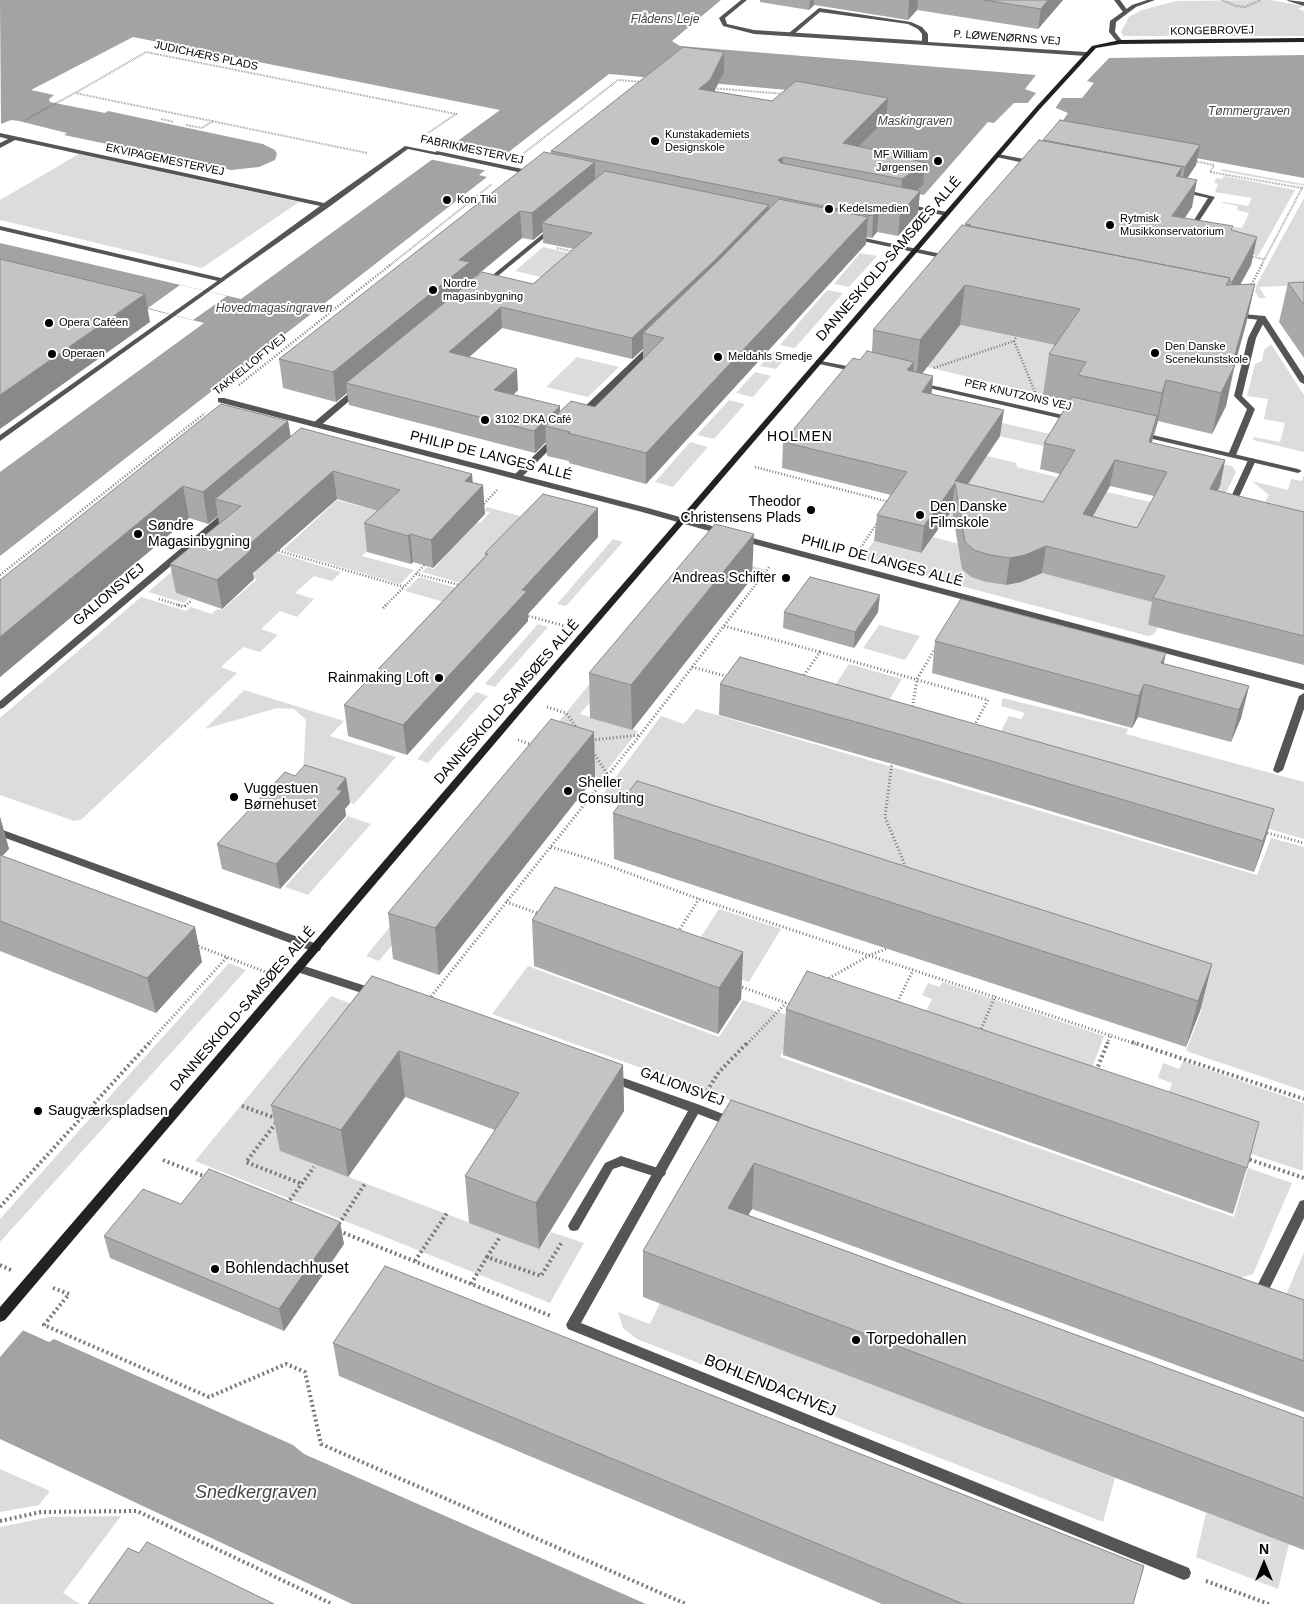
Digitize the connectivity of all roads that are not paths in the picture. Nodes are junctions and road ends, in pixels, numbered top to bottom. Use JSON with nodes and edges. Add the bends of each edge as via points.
{"nodes":[{"id":1,"x":744,"y":0,"type":"edge"},
{"id":2,"x":1117,"y":0,"type":"edge"},
{"id":3,"x":1152,"y":0,"type":"edge"},
{"id":4,"x":1290,"y":0,"type":"edge"},
{"id":5,"x":1304,"y":4,"type":"edge"},
{"id":6,"x":1126,"y":11,"type":"junction"},
{"id":7,"x":791,"y":34,"type":"junction"},
{"id":8,"x":1304,"y":40,"type":"edge"},
{"id":9,"x":1120,"y":42,"type":"junction"},
{"id":10,"x":925,"y":43,"type":"junction"},
{"id":11,"x":1086,"y":54,"type":"junction"},
{"id":12,"x":0,"y":135,"type":"edge"},
{"id":13,"x":14,"y":138,"type":"junction"},
{"id":14,"x":0,"y":146,"type":"edge"},
{"id":15,"x":998,"y":156,"type":"junction"},
{"id":16,"x":1040,"y":164,"type":"edge"},
{"id":17,"x":539,"y":174,"type":"edge"},
{"id":18,"x":1173,"y":190,"type":"edge"},
{"id":19,"x":899,"y":205,"type":"edge"},
{"id":20,"x":327,"y":206,"type":"junction"},
{"id":21,"x":947,"y":214,"type":"junction"},
{"id":22,"x":556,"y":226,"type":"edge"},
{"id":23,"x":0,"y":228,"type":"edge"},
{"id":24,"x":1187,"y":235,"type":"edge"},
{"id":25,"x":850,"y":237,"type":"edge"},
{"id":26,"x":916,"y":250,"type":"junction"},
{"id":27,"x":955,"y":258,"type":"edge"},
{"id":28,"x":222,"y":280,"type":"junction"},
{"id":29,"x":482,"y":287,"type":"edge"},
{"id":30,"x":1227,"y":314,"type":"edge"},
{"id":31,"x":1262,"y":318,"type":"junction"},
{"id":32,"x":660,"y":339,"type":"edge"},
{"id":33,"x":819,"y":362,"type":"junction"},
{"id":34,"x":865,"y":372,"type":"edge"},
{"id":35,"x":911,"y":382,"type":"edge"},
{"id":36,"x":1304,"y":382,"type":"edge"},
{"id":37,"x":362,"y":388,"type":"edge"},
{"id":38,"x":221,"y":400,"type":"road end"},
{"id":39,"x":1082,"y":421,"type":"edge"},
{"id":40,"x":574,"y":422,"type":"edge"},
{"id":41,"x":316,"y":426,"type":"junction"},
{"id":42,"x":329,"y":429,"type":"junction"},
{"id":43,"x":1129,"y":432,"type":"edge"},
{"id":44,"x":321,"y":435,"type":"edge"},
{"id":45,"x":560,"y":436,"type":"edge"},
{"id":46,"x":0,"y":439,"type":"edge"},
{"id":47,"x":1232,"y":455,"type":"junction"},
{"id":48,"x":1252,"y":460,"type":"junction"},
{"id":49,"x":1298,"y":471,"type":"dead end"},
{"id":50,"x":514,"y":476,"type":"junction"},
{"id":51,"x":1235,"y":497,"type":"edge"},
{"id":52,"x":238,"y":505,"type":"edge"},
{"id":53,"x":683,"y":521,"type":"junction"},
{"id":54,"x":1304,"y":687,"type":"edge"},
{"id":55,"x":1304,"y":696,"type":"edge"},
{"id":56,"x":0,"y":706,"type":"edge"},
{"id":57,"x":1278,"y":770,"type":"dead end"},
{"id":58,"x":0,"y":832,"type":"edge"},
{"id":59,"x":316,"y":948,"type":"junction"},
{"id":60,"x":298,"y":968,"type":"junction"},
{"id":61,"x":386,"y":997,"type":"edge"},
{"id":62,"x":602,"y":1074,"type":"edge"},
{"id":63,"x":696,"y":1108,"type":"junction"},
{"id":64,"x":742,"y":1125,"type":"edge"},
{"id":65,"x":660,"y":1173,"type":"junction"},
{"id":66,"x":1304,"y":1205,"type":"edge"},
{"id":67,"x":574,"y":1226,"type":"dead end"},
{"id":68,"x":1252,"y":1311,"type":"edge"},
{"id":69,"x":0,"y":1316,"type":"edge"},
{"id":70,"x":1184,"y":1572,"type":"road end"}],
"edges":[{"from":1,"to":7,"type":"street","name":"P. LØWENØRNS VEJ","via":[[722,18],[725,25]]},
{"from":2,"to":6,"type":"street"},
{"from":3,"to":6,"type":"street"},
{"from":4,"to":5,"type":"street"},
{"from":6,"to":9,"type":"street","via":[[1113,21],[1111,27]]},
{"from":7,"to":10,"type":"street","name":"P. LØWENØRNS VEJ"},
{"from":7,"to":10,"type":"street","via":[[819,10],[908,24],[920,28],[925,34]]},
{"from":8,"to":9,"type":"street","name":"KONGEBROVEJ"},
{"from":9,"to":11,"type":"street","via":[[1094,47]]},
{"from":10,"to":11,"type":"street","name":"P. LØWENØRNS VEJ"},
{"from":11,"to":15,"type":"street","name":"DANNESKIOLD-SAMSØES ALLÉ"},
{"from":12,"to":13,"type":"street","name":"EKVIPAGEMESTERVEJ"},
{"from":13,"to":14,"type":"street"},
{"from":13,"to":20,"type":"street","name":"EKVIPAGEMESTERVEJ"},
{"from":15,"to":16,"type":"street"},
{"from":15,"to":21,"type":"street","name":"DANNESKIOLD-SAMSØES ALLÉ"},
{"from":17,"to":20,"type":"street","name":"FABRIKMESTERVEJ","via":[[407,147]]},
{"from":18,"to":24,"type":"street","via":[[1212,197]]},
{"from":19,"to":21,"type":"street"},
{"from":20,"to":28,"type":"street"},
{"from":21,"to":26,"type":"street","name":"DANNESKIOLD-SAMSØES ALLÉ"},
{"from":22,"to":29,"type":"street"},
{"from":23,"to":28,"type":"street"},
{"from":25,"to":26,"type":"street"},
{"from":26,"to":27,"type":"street"},
{"from":26,"to":33,"type":"street","name":"DANNESKIOLD-SAMSØES ALLÉ"},
{"from":28,"to":46,"type":"street"},
{"from":30,"to":31,"type":"street"},
{"from":31,"to":36,"type":"street"},
{"from":31,"to":47,"type":"street","via":[[1252,338],[1238,396],[1251,409]]},
{"from":32,"to":40,"type":"street"},
{"from":33,"to":34,"type":"street"},
{"from":33,"to":53,"type":"street","name":"DANNESKIOLD-SAMSØES ALLÉ"},
{"from":35,"to":39,"type":"street","name":"PER KNUTZONS VEJ"},
{"from":37,"to":41,"type":"street"},
{"from":38,"to":41,"type":"street","name":"PHILIP DE LANGES ALLÉ"},
{"from":41,"to":42,"type":"street","name":"PHILIP DE LANGES ALLÉ"},
{"from":42,"to":44,"type":"street"},
{"from":42,"to":50,"type":"street","name":"PHILIP DE LANGES ALLÉ"},
{"from":43,"to":47,"type":"street"},
{"from":45,"to":50,"type":"street"},
{"from":47,"to":48,"type":"street"},
{"from":48,"to":49,"type":"street"},
{"from":48,"to":51,"type":"street"},
{"from":50,"to":53,"type":"street","name":"PHILIP DE LANGES ALLÉ"},
{"from":52,"to":56,"type":"street","name":"GALIONSVEJ"},
{"from":53,"to":54,"type":"street","name":"PHILIP DE LANGES ALLÉ"},
{"from":53,"to":59,"type":"street","name":"DANNESKIOLD-SAMSØES ALLÉ"},
{"from":55,"to":57,"type":"street"},
{"from":58,"to":59,"type":"street"},
{"from":59,"to":60,"type":"street","name":"DANNESKIOLD-SAMSØES ALLÉ"},
{"from":60,"to":61,"type":"street"},
{"from":60,"to":69,"type":"street","name":"DANNESKIOLD-SAMSØES ALLÉ"},
{"from":62,"to":63,"type":"street","name":"GALIONSVEJ"},
{"from":63,"to":64,"type":"street","name":"GALIONSVEJ"},
{"from":63,"to":65,"type":"street"},
{"from":65,"to":67,"type":"street","via":[[621,1161],[609,1166]]},
{"from":65,"to":70,"type":"street","name":"BOHLENDACHVEJ","via":[[573,1324]]},
{"from":66,"to":68,"type":"street"}]}
